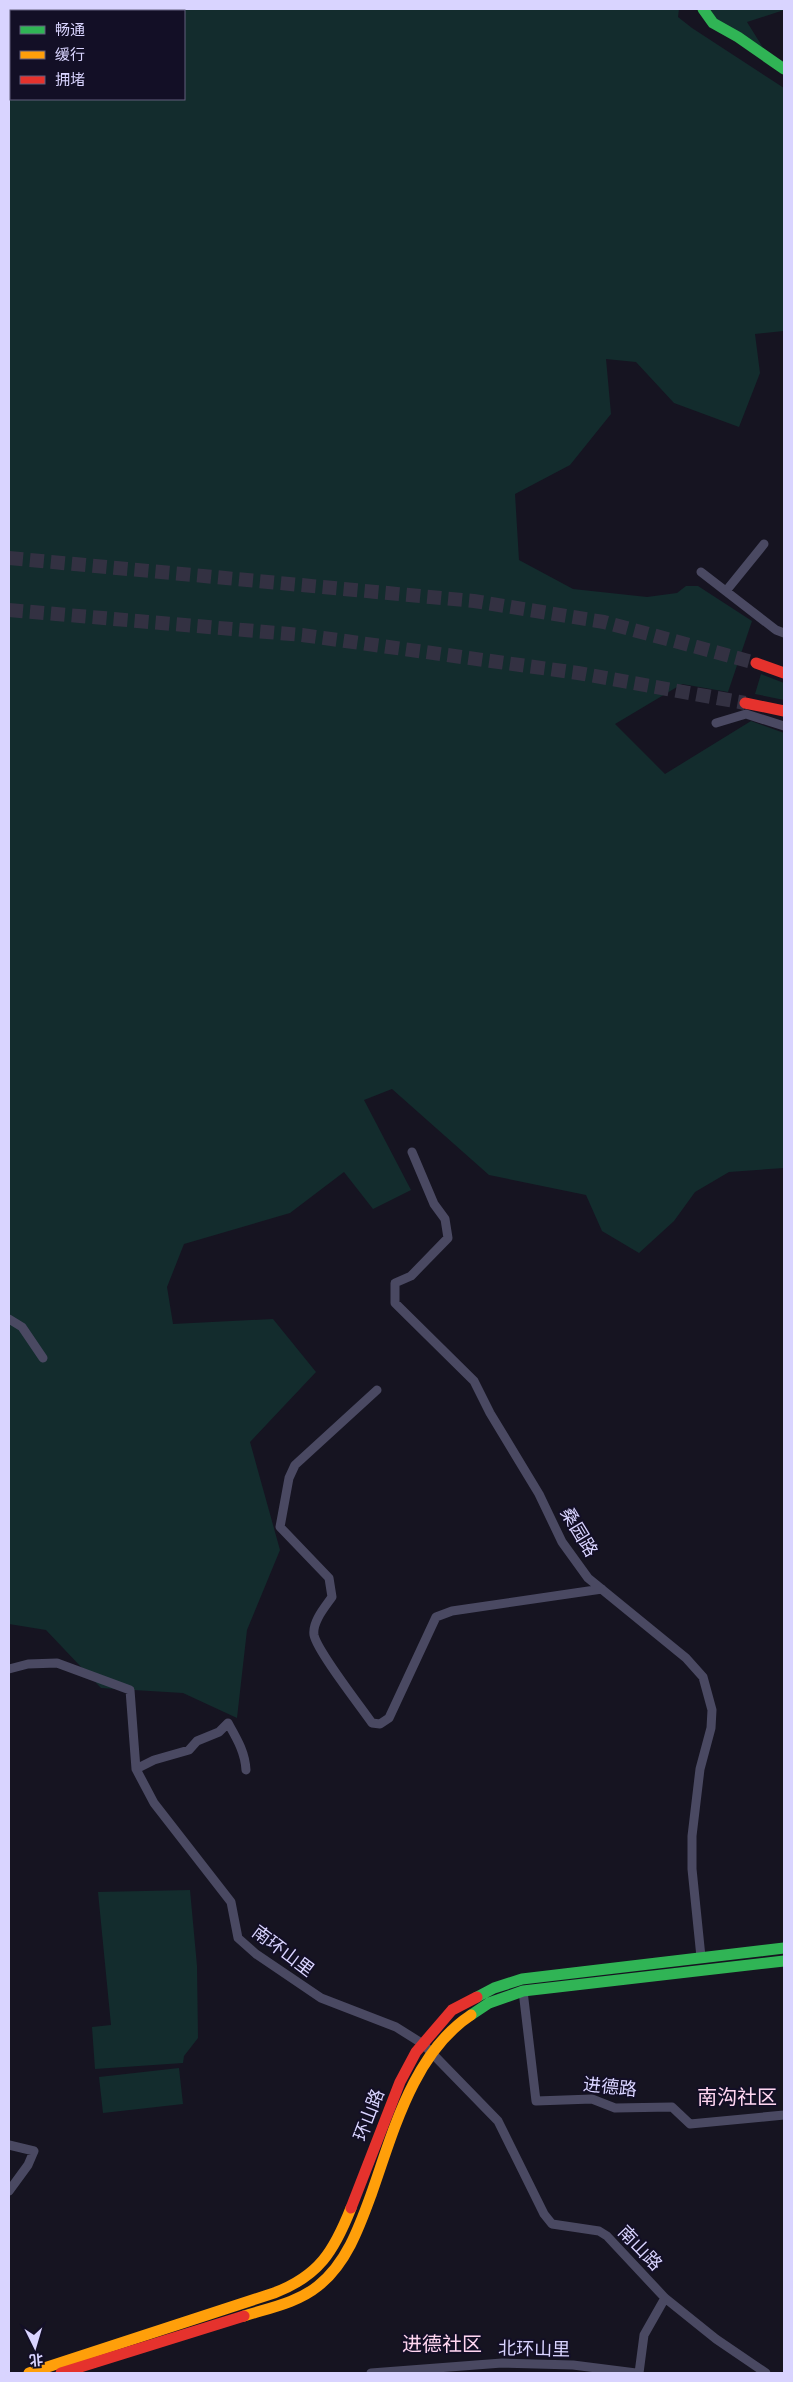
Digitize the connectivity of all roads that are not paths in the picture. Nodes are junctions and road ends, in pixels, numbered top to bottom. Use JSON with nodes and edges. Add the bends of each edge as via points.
{"nodes":[{"id":1,"x":703,"y":9,"type":"edge"},
{"id":2,"x":784,"y":70,"type":"edge"},
{"id":3,"x":764,"y":544,"type":"dead end"},
{"id":4,"x":701,"y":572,"type":"dead end"},
{"id":5,"x":726,"y":591,"type":"junction"},
{"id":6,"x":784,"y":633,"type":"edge"},
{"id":7,"x":756,"y":663,"type":"tunnel mouth"},
{"id":8,"x":784,"y":673,"type":"edge"},
{"id":9,"x":744,"y":703,"type":"tunnel mouth"},
{"id":10,"x":784,"y":711,"type":"edge"},
{"id":11,"x":716,"y":723,"type":"dead end"},
{"id":12,"x":784,"y":726,"type":"edge"},
{"id":13,"x":412,"y":1152,"type":"dead end"},
{"id":14,"x":9,"y":1319,"type":"edge"},
{"id":15,"x":44,"y":1358,"type":"dead end"},
{"id":16,"x":377,"y":1390,"type":"dead end"},
{"id":17,"x":602,"y":1589,"type":"junction"},
{"id":18,"x":9,"y":1669,"type":"edge"},
{"id":19,"x":136,"y":1769,"type":"junction"},
{"id":20,"x":246,"y":1770,"type":"dead end"},
{"id":21,"x":784,"y":1948,"type":"edge"},
{"id":22,"x":701,"y":1957,"type":"junction"},
{"id":23,"x":784,"y":1961,"type":"edge"},
{"id":24,"x":523,"y":1991,"type":"junction"},
{"id":25,"x":423,"y":2044,"type":"junction"},
{"id":26,"x":432,"y":2052,"type":"junction"},
{"id":27,"x":784,"y":2115,"type":"edge"},
{"id":28,"x":9,"y":2145,"type":"edge"},
{"id":29,"x":9,"y":2190,"type":"edge"},
{"id":30,"x":665,"y":2298,"type":"junction"},
{"id":31,"x":30,"y":2373,"type":"edge"},
{"id":32,"x":61,"y":2373,"type":"edge"},
{"id":33,"x":371,"y":2373,"type":"edge"},
{"id":34,"x":638,"y":2373,"type":"edge"},
{"id":35,"x":766,"y":2373,"type":"edge"}],
"edges":[{"from":1,"to":2,"type":"main road","via":[[713,23]]},
{"from":3,"to":5,"type":"street"},
{"from":4,"to":5,"type":"street"},
{"from":5,"to":6,"type":"street"},
{"from":7,"to":8,"type":"main road"},
{"from":9,"to":10,"type":"main road"},
{"from":11,"to":12,"type":"street","via":[[746,714]]},
{"from":13,"to":17,"type":"street","name":"桑园路","via":[[434,1204],[445,1219],[448,1238],[411,1276],[395,1283],[395,1303],[474,1381],[539,1494],[562,1542],[588,1578]]},
{"from":14,"to":15,"type":"street","via":[[22,1327]]},
{"from":16,"to":17,"type":"street","via":[[295,1465],[289,1478],[280,1528],[328,1578],[332,1597],[317,1619],[314,1634],[320,1649],[372,1723],[380,1724],[389,1718],[436,1617],[452,1611]]},
{"from":17,"to":22,"type":"street","name":"桑园路","via":[[686,1658],[703,1677],[708,1692],[711,1728],[700,1769],[692,1836]]},
{"from":18,"to":19,"type":"street","via":[[28,1664],[57,1663],[130,1690]]},
{"from":19,"to":20,"type":"street","via":[[154,1760],[181,1754],[197,1741],[219,1732],[228,1723],[242,1747]]},
{"from":19,"to":25,"type":"street","name":"南环山里","via":[[154,1803],[230,1902],[238,1938],[321,1998],[396,2027]]},
{"from":21,"to":22,"type":"main road","name":"环山路"},
{"from":22,"to":25,"type":"main road","name":"环山路","via":[[507,1983],[452,2010]]},
{"from":23,"to":24,"type":"main road","name":"环山路"},
{"from":24,"to":26,"type":"main road","name":"环山路","via":[[479,2007],[460,2021]]},
{"from":24,"to":27,"type":"street","name":"进德路","via":[[536,2100],[592,2099],[615,2108],[672,2107],[690,2124]]},
{"from":25,"to":26,"type":"street","name":"南环山里"},
{"from":25,"to":31,"type":"main road","name":"环山路","via":[[400,2082],[339,2238],[326,2260],[312,2274],[274,2294]]},
{"from":26,"to":30,"type":"street","name":"南山路","via":[[498,2121],[548,2220],[558,2226],[598,2230]]},
{"from":26,"to":32,"type":"main road","name":"环山路","via":[[412,2087],[362,2220],[336,2268],[321,2284],[302,2297],[280,2305]]},
{"from":28,"to":29,"type":"street","via":[[34,2152]]},
{"from":30,"to":34,"type":"street","via":[[644,2335]]},
{"from":30,"to":35,"type":"street","name":"南山路","via":[[716,2339]]},
{"from":33,"to":34,"type":"street","name":"北环山里","via":[[502,2363],[573,2365]]}]}
